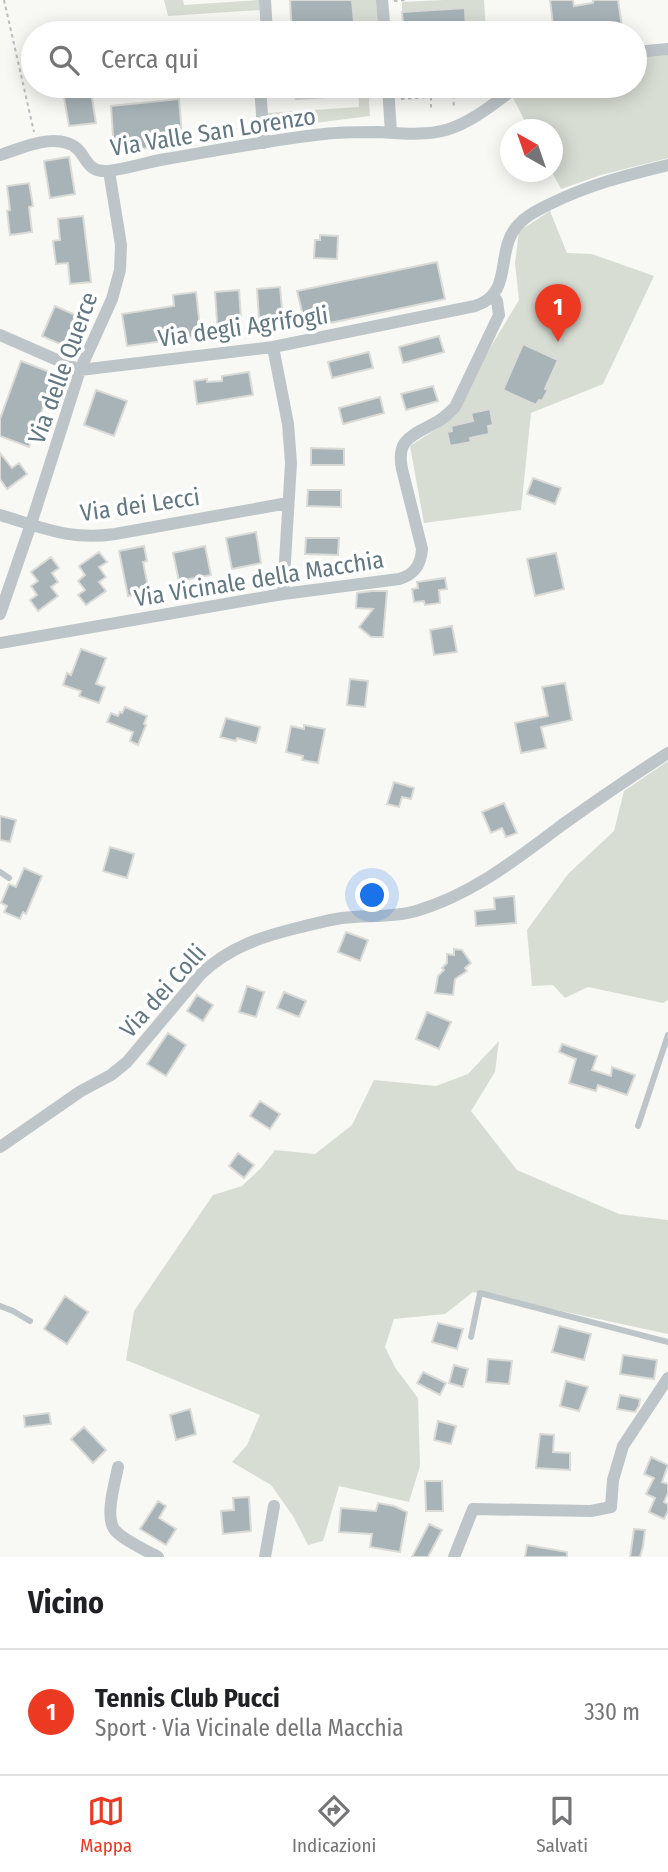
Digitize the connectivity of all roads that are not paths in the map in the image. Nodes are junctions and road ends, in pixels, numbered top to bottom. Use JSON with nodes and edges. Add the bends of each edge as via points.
{"nodes":[{"id":1,"x":265,"y":0,"type":"edge"},
{"id":2,"x":382,"y":0,"type":"edge"},
{"id":3,"x":266,"y":21,"type":"edge"},
{"id":4,"x":384,"y":21,"type":"edge"},
{"id":5,"x":668,"y":49,"type":"edge"},
{"id":6,"x":647,"y":51,"type":"edge"},
{"id":7,"x":261,"y":98,"type":"edge"},
{"id":8,"x":389,"y":98,"type":"edge"},
{"id":9,"x":495,"y":98,"type":"edge"},
{"id":10,"x":502,"y":98,"type":"edge"},
{"id":11,"x":495,"y":103,"type":"junction"},
{"id":12,"x":391,"y":133,"type":"junction"},
{"id":13,"x":264,"y":143,"type":"junction"},
{"id":14,"x":0,"y":155,"type":"edge"},
{"id":15,"x":668,"y":164,"type":"edge"},
{"id":16,"x":109,"y":171,"type":"junction"},
{"id":17,"x":493,"y":295,"type":"junction"},
{"id":18,"x":0,"y":335,"type":"edge"},
{"id":19,"x":273,"y":347,"type":"junction"},
{"id":20,"x":80,"y":370,"type":"junction"},
{"id":21,"x":288,"y":503,"type":"junction"},
{"id":22,"x":0,"y":515,"type":"edge"},
{"id":23,"x":31,"y":524,"type":"junction"},
{"id":24,"x":283,"y":594,"type":"junction"},
{"id":25,"x":0,"y":614,"type":"edge"},
{"id":26,"x":0,"y":643,"type":"edge"},
{"id":27,"x":668,"y":753,"type":"edge"},
{"id":28,"x":0,"y":872,"type":"edge"},
{"id":29,"x":9,"y":878,"type":"dead end"},
{"id":30,"x":668,"y":1035,"type":"edge"},
{"id":31,"x":638,"y":1126,"type":"dead end"},
{"id":32,"x":0,"y":1147,"type":"edge"},
{"id":33,"x":0,"y":1306,"type":"edge"},
{"id":34,"x":30,"y":1321,"type":"dead end"},
{"id":35,"x":471,"y":1337,"type":"dead end"},
{"id":36,"x":668,"y":1342,"type":"edge"},
{"id":37,"x":668,"y":1378,"type":"edge"},
{"id":38,"x":118,"y":1467,"type":"dead end"},
{"id":39,"x":274,"y":1506,"type":"dead end"},
{"id":40,"x":158,"y":1557,"type":"edge"},
{"id":41,"x":265,"y":1557,"type":"edge"},
{"id":42,"x":454,"y":1557,"type":"edge"}],
"edges":[{"from":1,"to":3,"type":"street"},
{"from":2,"to":4,"type":"street"},
{"from":5,"to":6,"type":"street"},
{"from":7,"to":13,"type":"street"},
{"from":8,"to":12,"type":"street"},
{"from":9,"to":11,"type":"lane"},
{"from":10,"to":11,"type":"street","name":"Via Valle San Lorenzo"},
{"from":11,"to":12,"type":"street","name":"Via Valle San Lorenzo","via":[[443,131]]},
{"from":12,"to":13,"type":"street","name":"Via Valle San Lorenzo","via":[[336,133]]},
{"from":13,"to":16,"type":"street","name":"Via Valle San Lorenzo"},
{"from":14,"to":16,"type":"street","name":"Via Valle San Lorenzo","via":[[55,141],[69,143],[91,168]]},
{"from":15,"to":17,"type":"street","via":[[583,188],[527,217],[507,243]]},
{"from":16,"to":20,"type":"street","name":"Via delle Querce","via":[[121,244],[120,270]]},
{"from":17,"to":19,"type":"street","name":"Via degli Agrifogli","via":[[475,306]]},
{"from":17,"to":24,"type":"street","name":"Via Vicinale della Macchia","via":[[499,315],[455,407],[412,435],[401,450],[422,549],[416,569],[399,579]]},
{"from":18,"to":20,"type":"street"},
{"from":19,"to":20,"type":"street","name":"Via degli Agrifogli"},
{"from":19,"to":21,"type":"street","via":[[288,424]]},
{"from":20,"to":23,"type":"street","name":"Via delle Querce"},
{"from":21,"to":23,"type":"street","name":"Via dei Lecci","via":[[97,536],[66,535]]},
{"from":21,"to":24,"type":"street"},
{"from":22,"to":23,"type":"street","name":"Via dei Lecci"},
{"from":23,"to":25,"type":"street","name":"Via delle Querce"},
{"from":24,"to":26,"type":"street","name":"Via Vicinale della Macchia"},
{"from":27,"to":32,"type":"street","name":"Via dei Colli","via":[[456,896],[411,912],[342,918],[282,931],[232,950],[201,974],[127,1062]]},
{"from":28,"to":29,"type":"lane"},
{"from":30,"to":31,"type":"lane"},
{"from":33,"to":34,"type":"lane"},
{"from":35,"to":36,"type":"lane","via":[[480,1293]]},
{"from":37,"to":42,"type":"street","via":[[623,1446],[611,1507],[591,1511],[473,1509]]},
{"from":38,"to":40,"type":"street","via":[[110,1506],[113,1528]]},
{"from":39,"to":41,"type":"street"}]}
